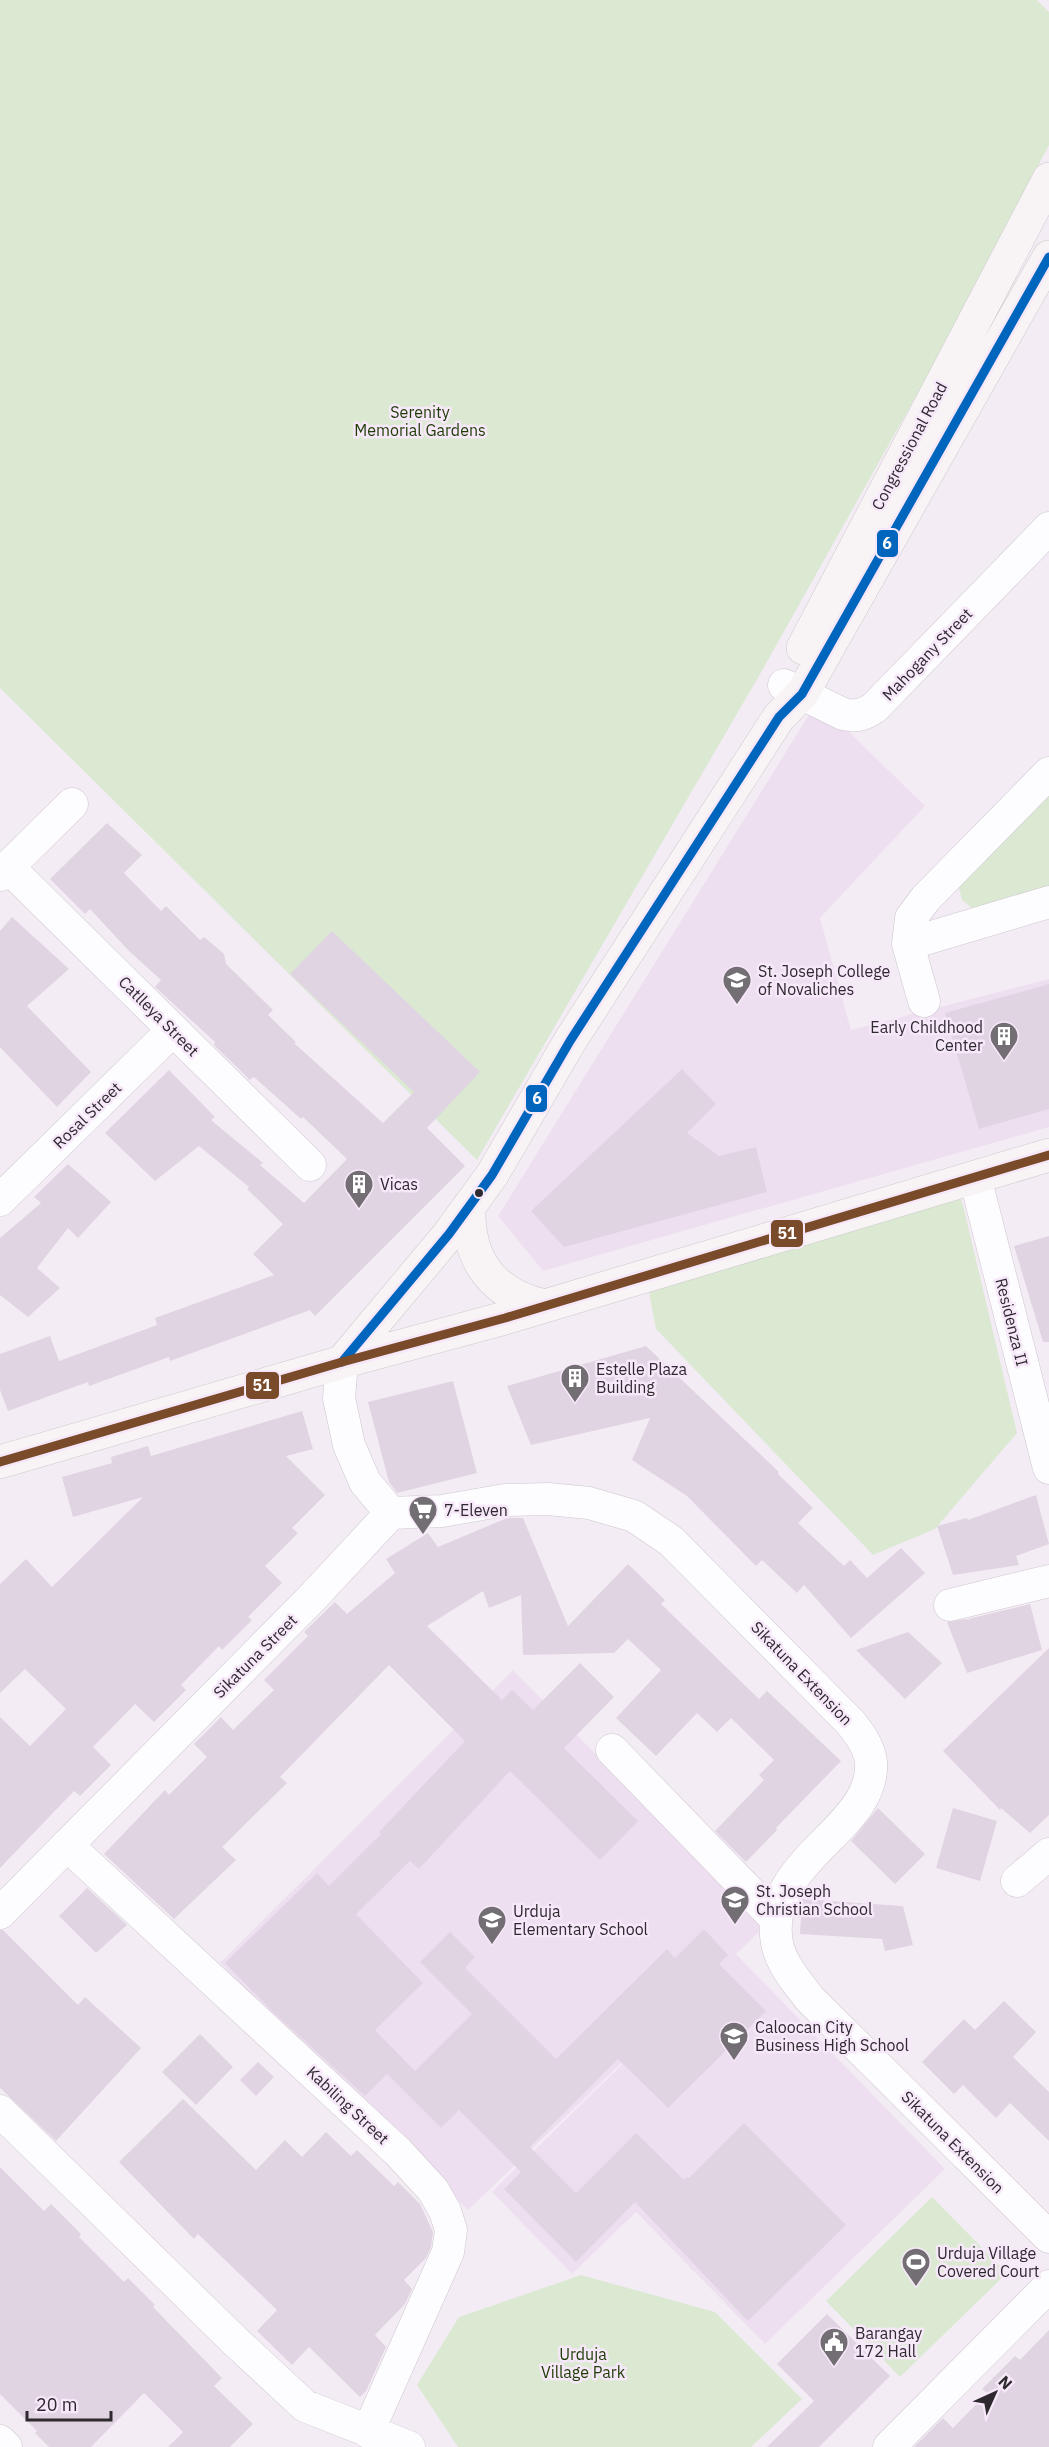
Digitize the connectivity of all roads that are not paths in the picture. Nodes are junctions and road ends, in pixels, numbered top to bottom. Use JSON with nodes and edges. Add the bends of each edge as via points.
{"nodes":[{"id":1,"x":1049,"y":179,"type":"edge"},
{"id":2,"x":1049,"y":257,"type":"edge"},
{"id":3,"x":1049,"y":528,"type":"edge"},
{"id":4,"x":793,"y":689,"type":"junction"},
{"id":5,"x":1049,"y":773,"type":"edge"},
{"id":6,"x":72,"y":804,"type":"dead end"},
{"id":7,"x":4,"y":871,"type":"edge"},
{"id":8,"x":1049,"y":902,"type":"edge"},
{"id":9,"x":908,"y":944,"type":"junction"},
{"id":10,"x":924,"y":1001,"type":"dead end"},
{"id":11,"x":174,"y":1030,"type":"junction"},
{"id":12,"x":1049,"y":1155,"type":"edge"},
{"id":13,"x":310,"y":1165,"type":"dead end"},
{"id":14,"x":975,"y":1177,"type":"junction"},
{"id":15,"x":0,"y":1200,"type":"edge"},
{"id":16,"x":469,"y":1206,"type":"junction"},
{"id":17,"x":449,"y":1234,"type":"junction"},
{"id":18,"x":545,"y":1306,"type":"junction"},
{"id":19,"x":506,"y":1318,"type":"junction"},
{"id":20,"x":342,"y":1362,"type":"junction"},
{"id":21,"x":0,"y":1462,"type":"edge"},
{"id":22,"x":1049,"y":1468,"type":"edge"},
{"id":23,"x":391,"y":1512,"type":"junction"},
{"id":24,"x":1049,"y":1581,"type":"edge"},
{"id":25,"x":950,"y":1605,"type":"dead end"},
{"id":26,"x":612,"y":1750,"type":"dead end"},
{"id":27,"x":67,"y":1845,"type":"junction"},
{"id":28,"x":1049,"y":1854,"type":"edge"},
{"id":29,"x":1017,"y":1881,"type":"dead end"},
{"id":30,"x":0,"y":1912,"type":"edge"},
{"id":31,"x":775,"y":1918,"type":"junction"},
{"id":32,"x":0,"y":2111,"type":"edge"},
{"id":33,"x":1049,"y":2237,"type":"edge"},
{"id":34,"x":1049,"y":2286,"type":"edge"},
{"id":35,"x":368,"y":2432,"type":"junction"},
{"id":36,"x":0,"y":2441,"type":"edge"},
{"id":37,"x":6,"y":2447,"type":"edge"},
{"id":38,"x":410,"y":2447,"type":"edge"},
{"id":39,"x":889,"y":2447,"type":"edge"}],
"edges":[{"from":1,"to":4,"type":"main road","name":"Congressional Road"},
{"from":2,"to":4,"type":"main road","name":"Congressional Road"},
{"from":3,"to":4,"type":"street","name":"Mahogany Street","via":[[874,708],[854,716],[843,714]]},
{"from":4,"to":16,"type":"main road","name":"Congressional Road","via":[[779,717],[570,1041],[492,1175]]},
{"from":5,"to":9,"type":"street","via":[[926,898],[911,918]]},
{"from":6,"to":7,"type":"street"},
{"from":7,"to":11,"type":"street","name":"Catlleya Street"},
{"from":8,"to":9,"type":"street"},
{"from":9,"to":10,"type":"street"},
{"from":11,"to":13,"type":"street","name":"Catlleya Street"},
{"from":11,"to":15,"type":"street","name":"Rosal Street"},
{"from":12,"to":14,"type":"main road"},
{"from":14,"to":18,"type":"main road"},
{"from":14,"to":22,"type":"street","name":"Residenza II"},
{"from":16,"to":17,"type":"main road","name":"Congressional Road"},
{"from":16,"to":18,"type":"main road","via":[[471,1244],[490,1277],[514,1296]]},
{"from":17,"to":19,"type":"main road","via":[[457,1266],[466,1281],[476,1295]]},
{"from":17,"to":20,"type":"main road","name":"Congressional Road"},
{"from":18,"to":19,"type":"main road"},
{"from":19,"to":20,"type":"main road"},
{"from":20,"to":21,"type":"main road"},
{"from":20,"to":23,"type":"street","via":[[339,1398],[349,1445],[365,1482]]},
{"from":23,"to":27,"type":"street","name":"Sikatuna Street","via":[[311,1599]]},
{"from":23,"to":31,"type":"street","name":"Sikatuna Extension","via":[[548,1499],[589,1503],[634,1516],[671,1541],[850,1722],[863,1739],[871,1762],[868,1784],[846,1819],[791,1879]]},
{"from":24,"to":25,"type":"street"},
{"from":26,"to":31,"type":"street"},
{"from":27,"to":30,"type":"street","name":"Sikatuna Street"},
{"from":27,"to":35,"type":"street","name":"Kabiling Street","via":[[370,2124],[433,2190],[445,2211],[451,2230],[448,2252]]},
{"from":28,"to":29,"type":"street"},
{"from":31,"to":33,"type":"street","name":"Sikatuna Extension","via":[[781,1954],[809,1998]]},
{"from":32,"to":35,"type":"street","via":[[305,2406]]},
{"from":34,"to":39,"type":"street"},
{"from":35,"to":38,"type":"street"},
{"from":36,"to":37,"type":"street"}]}
